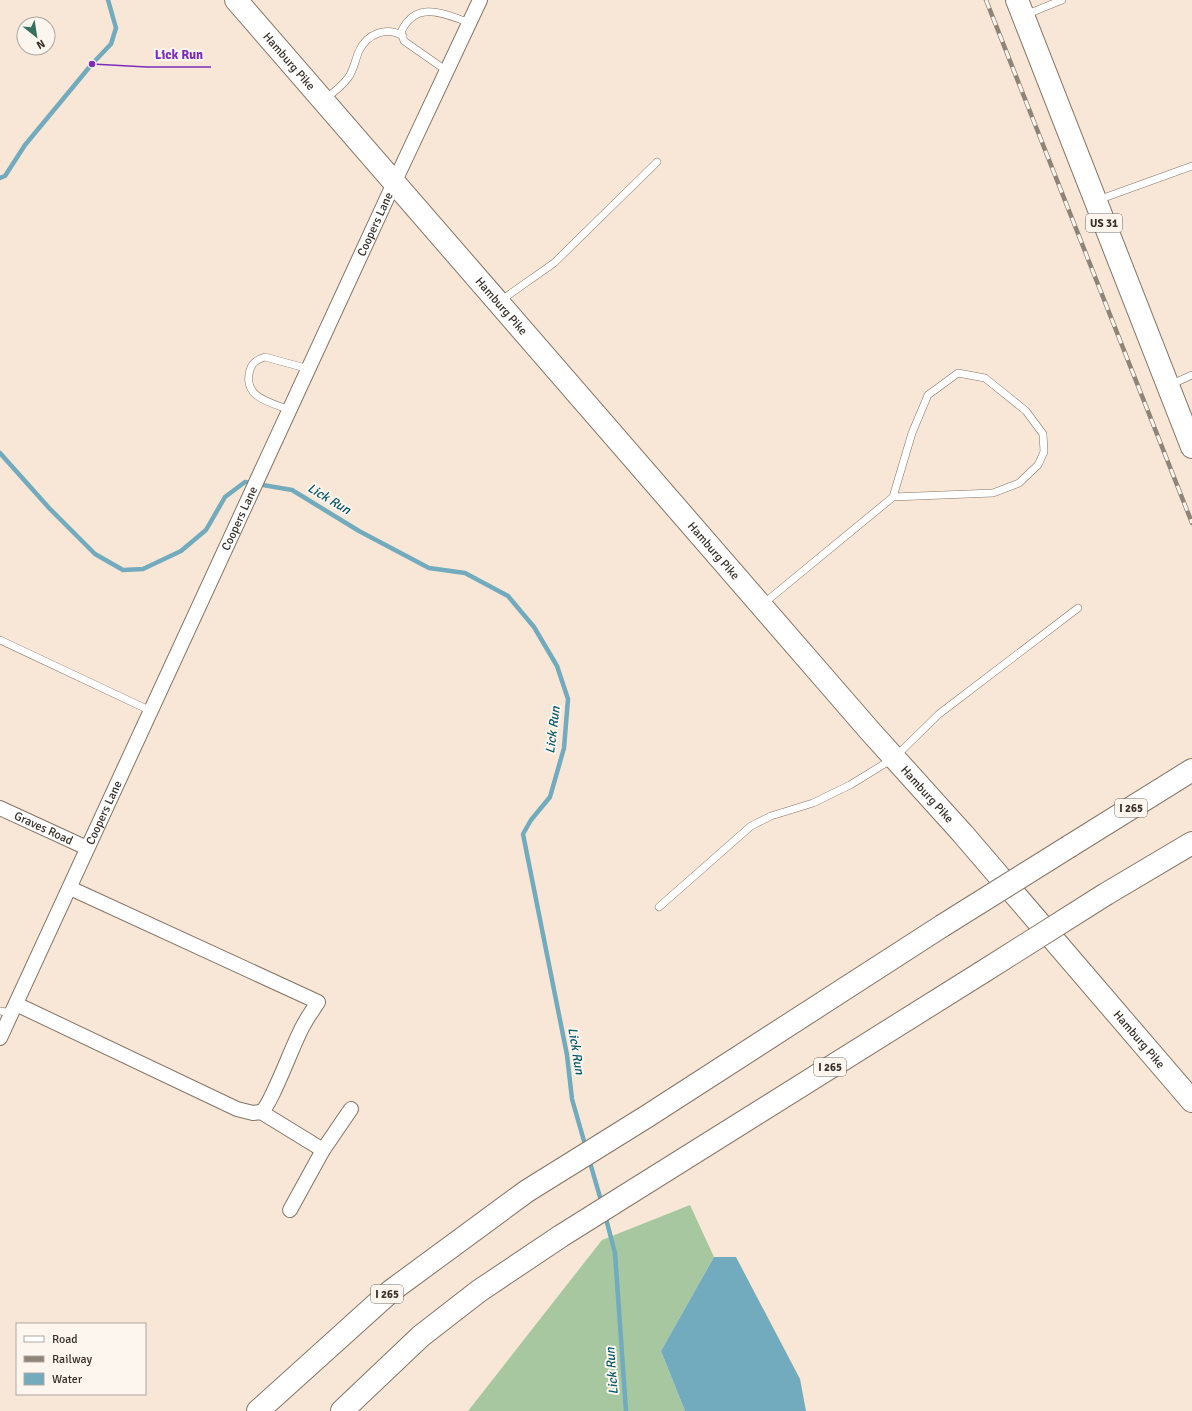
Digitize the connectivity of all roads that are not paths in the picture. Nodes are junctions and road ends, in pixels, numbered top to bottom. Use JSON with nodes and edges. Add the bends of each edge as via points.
{"nodes":[{"id":1,"x":480,"y":0,"type":"edge"},
{"id":2,"x":1062,"y":0,"type":"edge"},
{"id":3,"x":242,"y":3,"type":"edge"},
{"id":4,"x":1020,"y":8,"type":"edge"},
{"id":5,"x":470,"y":23,"type":"junction"},
{"id":6,"x":402,"y":36,"type":"junction"},
{"id":7,"x":447,"y":71,"type":"junction"},
{"id":8,"x":323,"y":101,"type":"junction"},
{"id":9,"x":657,"y":162,"type":"dead end"},
{"id":10,"x":1192,"y":166,"type":"edge"},
{"id":11,"x":394,"y":183,"type":"junction"},
{"id":12,"x":1096,"y":201,"type":"junction"},
{"id":13,"x":498,"y":303,"type":"junction"},
{"id":14,"x":309,"y":369,"type":"junction"},
{"id":15,"x":1192,"y":375,"type":"edge"},
{"id":16,"x":1168,"y":386,"type":"junction"},
{"id":17,"x":290,"y":410,"type":"junction"},
{"id":18,"x":1192,"y":446,"type":"edge"},
{"id":19,"x":893,"y":497,"type":"junction"},
{"id":20,"x":761,"y":605,"type":"junction"},
{"id":21,"x":1078,"y":608,"type":"dead end"},
{"id":22,"x":0,"y":640,"type":"edge"},
{"id":23,"x":151,"y":711,"type":"junction"},
{"id":24,"x":894,"y":758,"type":"junction"},
{"id":25,"x":1192,"y":770,"type":"edge"},
{"id":26,"x":0,"y":808,"type":"edge"},
{"id":27,"x":1192,"y":843,"type":"edge"},
{"id":28,"x":87,"y":848,"type":"junction"},
{"id":29,"x":70,"y":888,"type":"junction"},
{"id":30,"x":659,"y":907,"type":"dead end"},
{"id":31,"x":9,"y":1009,"type":"edge"},
{"id":32,"x":0,"y":1038,"type":"edge"},
{"id":33,"x":1192,"y":1101,"type":"edge"},
{"id":34,"x":350,"y":1110,"type":"dead end"},
{"id":35,"x":261,"y":1112,"type":"junction"},
{"id":36,"x":323,"y":1150,"type":"junction"},
{"id":37,"x":290,"y":1210,"type":"dead end"},
{"id":38,"x":258,"y":1411,"type":"edge"},
{"id":39,"x":342,"y":1411,"type":"edge"}],
"edges":[{"from":1,"to":5,"type":"street","name":"Coopers Lane"},
{"from":2,"to":4,"type":"lane"},
{"from":3,"to":8,"type":"main road","name":"Hamburg Pike"},
{"from":4,"to":12,"type":"main road","number":"US 31"},
{"from":5,"to":6,"type":"lane","via":[[429,7],[418,11],[405,23]]},
{"from":5,"to":7,"type":"street","name":"Coopers Lane"},
{"from":6,"to":7,"type":"lane","via":[[404,41]]},
{"from":6,"to":8,"type":"lane","via":[[393,30],[381,31],[371,37],[359,51],[349,77]]},
{"from":7,"to":11,"type":"street","name":"Coopers Lane"},
{"from":8,"to":11,"type":"main road","name":"Hamburg Pike"},
{"from":9,"to":13,"type":"lane","via":[[554,264]]},
{"from":10,"to":12,"type":"lane"},
{"from":11,"to":13,"type":"main road","name":"Hamburg Pike"},
{"from":11,"to":14,"type":"street","name":"Coopers Lane"},
{"from":12,"to":16,"type":"main road","number":"US 31"},
{"from":13,"to":20,"type":"main road","name":"Hamburg Pike"},
{"from":14,"to":17,"type":"street","name":"Coopers Lane"},
{"from":14,"to":17,"type":"lane","via":[[265,357],[251,366],[247,380],[250,391],[260,398]]},
{"from":15,"to":16,"type":"lane"},
{"from":16,"to":18,"type":"main road","number":"US 31"},
{"from":17,"to":23,"type":"street","name":"Coopers Lane"},
{"from":19,"to":19,"type":"lane","via":[[912,433],[928,395],[958,373],[985,378],[1026,411],[1043,434],[1044,452],[1038,466],[1019,483],[993,493]]},
{"from":19,"to":20,"type":"lane"},
{"from":20,"to":24,"type":"main road","name":"Hamburg Pike"},
{"from":21,"to":24,"type":"lane","via":[[939,714]]},
{"from":22,"to":23,"type":"lane"},
{"from":23,"to":28,"type":"street","name":"Coopers Lane"},
{"from":24,"to":30,"type":"lane","via":[[813,803],[771,816],[751,826]]},
{"from":24,"to":33,"type":"main road","name":"Hamburg Pike","via":[[963,834]]},
{"from":25,"to":38,"type":"main road","number":"I 265","bridge":true,"via":[[527,1191],[391,1291]]},
{"from":26,"to":28,"type":"street","name":"Graves Road"},
{"from":27,"to":39,"type":"main road","number":"I 265","bridge":true,"via":[[1106,894],[561,1236],[479,1291],[421,1336]]},
{"from":28,"to":29,"type":"street","name":"Coopers Lane"},
{"from":29,"to":31,"type":"street","name":"Coopers Lane"},
{"from":29,"to":35,"type":"street","via":[[318,1002],[283,1067],[272,1097]]},
{"from":31,"to":32,"type":"street","name":"Coopers Lane"},
{"from":31,"to":35,"type":"street","via":[[237,1109]]},
{"from":34,"to":36,"type":"street"},
{"from":35,"to":36,"type":"street"},
{"from":36,"to":37,"type":"street"}]}
